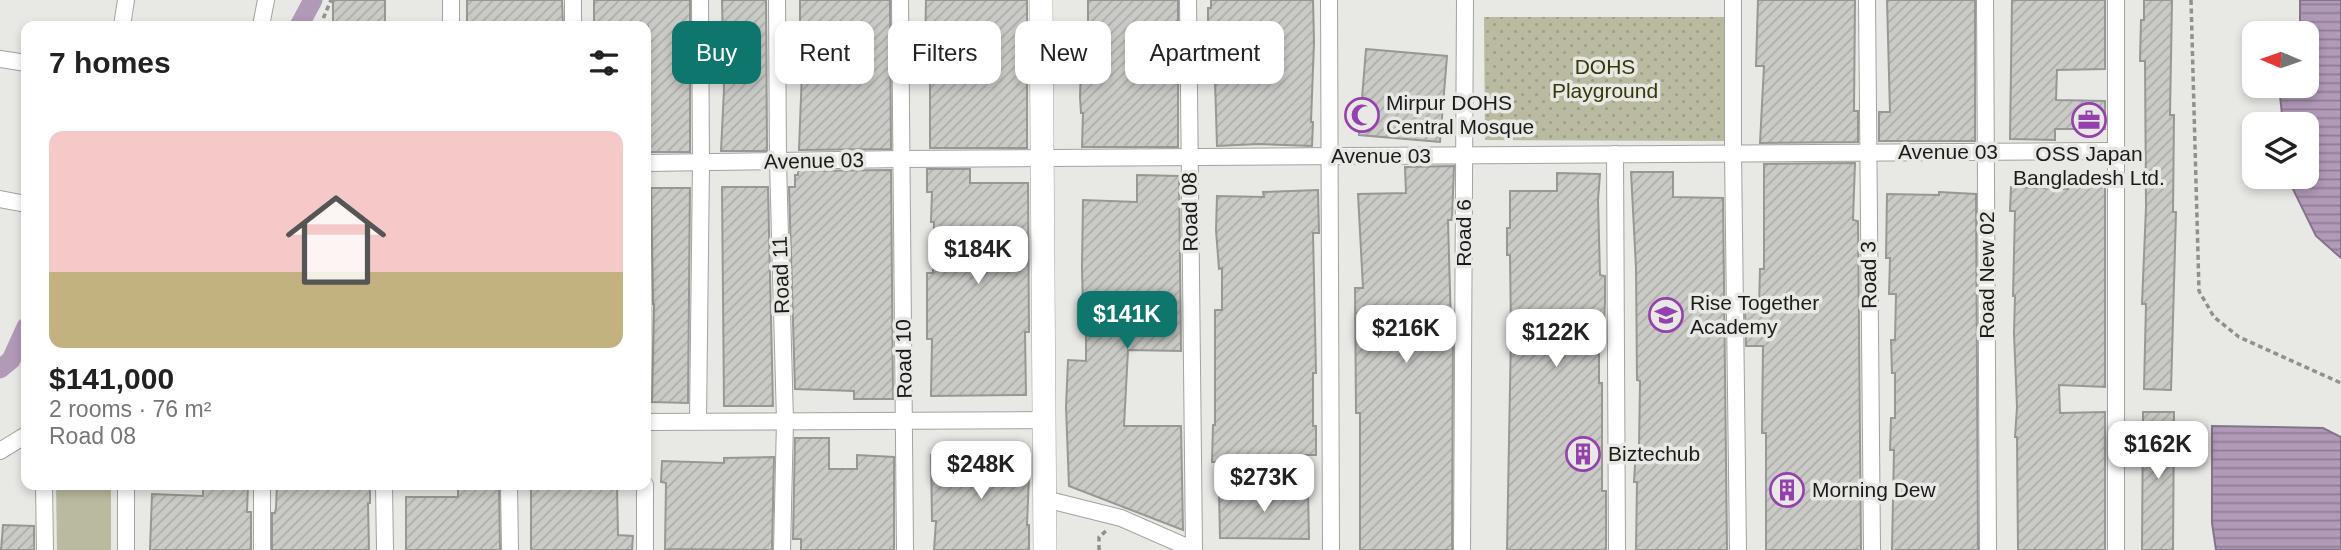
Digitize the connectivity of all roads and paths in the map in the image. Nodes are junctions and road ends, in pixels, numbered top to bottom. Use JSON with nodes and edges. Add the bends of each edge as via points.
{"nodes":[{"id":1,"x":126,"y":0,"type":"edge"},
{"id":2,"x":266,"y":0,"type":"edge"},
{"id":3,"x":331,"y":0,"type":"edge"},
{"id":4,"x":451,"y":0,"type":"edge"},
{"id":5,"x":573,"y":0,"type":"edge"},
{"id":6,"x":700,"y":0,"type":"edge"},
{"id":7,"x":777,"y":0,"type":"edge"},
{"id":8,"x":900,"y":0,"type":"edge"},
{"id":9,"x":1041,"y":0,"type":"edge"},
{"id":10,"x":1188,"y":0,"type":"edge"},
{"id":11,"x":1329,"y":0,"type":"edge"},
{"id":12,"x":1465,"y":0,"type":"edge"},
{"id":13,"x":1733,"y":0,"type":"edge"},
{"id":14,"x":1867,"y":0,"type":"edge"},
{"id":15,"x":1985,"y":0,"type":"edge"},
{"id":16,"x":2116,"y":0,"type":"edge"},
{"id":17,"x":2191,"y":0,"type":"edge"},
{"id":18,"x":123,"y":21,"type":"edge"},
{"id":19,"x":262,"y":21,"type":"edge"},
{"id":20,"x":322,"y":21,"type":"edge"},
{"id":21,"x":451,"y":21,"type":"edge"},
{"id":22,"x":573,"y":21,"type":"edge"},
{"id":23,"x":0,"y":59,"type":"edge"},
{"id":24,"x":21,"y":62,"type":"edge"},
{"id":25,"x":1986,"y":151,"type":"junction"},
{"id":26,"x":2116,"y":151,"type":"junction"},
{"id":27,"x":1867,"y":152,"type":"junction"},
{"id":28,"x":1732,"y":153,"type":"junction"},
{"id":29,"x":1615,"y":155,"type":"junction"},
{"id":30,"x":1464,"y":156,"type":"junction"},
{"id":31,"x":1329,"y":157,"type":"junction"},
{"id":32,"x":1190,"y":158,"type":"junction"},
{"id":33,"x":901,"y":159,"type":"junction"},
{"id":34,"x":1042,"y":159,"type":"junction"},
{"id":35,"x":778,"y":162,"type":"junction"},
{"id":36,"x":651,"y":163,"type":"edge"},
{"id":37,"x":701,"y":163,"type":"junction"},
{"id":38,"x":0,"y":199,"type":"edge"},
{"id":39,"x":21,"y":203,"type":"edge"},
{"id":40,"x":2341,"y":383,"type":"edge"},
{"id":41,"x":905,"y":420,"type":"junction"},
{"id":42,"x":1044,"y":420,"type":"junction"},
{"id":43,"x":698,"y":421,"type":"junction"},
{"id":44,"x":785,"y":421,"type":"junction"},
{"id":45,"x":651,"y":422,"type":"edge"},
{"id":46,"x":21,"y":438,"type":"edge"},
{"id":47,"x":0,"y":451,"type":"edge"},
{"id":48,"x":44,"y":490,"type":"edge"},
{"id":49,"x":126,"y":490,"type":"edge"},
{"id":50,"x":262,"y":490,"type":"edge"},
{"id":51,"x":384,"y":490,"type":"edge"},
{"id":52,"x":509,"y":490,"type":"edge"},
{"id":53,"x":645,"y":490,"type":"edge"},
{"id":54,"x":1045,"y":499,"type":"junction"},
{"id":55,"x":45,"y":550,"type":"edge"},
{"id":56,"x":126,"y":550,"type":"edge"},
{"id":57,"x":262,"y":550,"type":"edge"},
{"id":58,"x":385,"y":550,"type":"edge"},
{"id":59,"x":510,"y":550,"type":"edge"},
{"id":60,"x":645,"y":550,"type":"edge"},
{"id":61,"x":782,"y":550,"type":"edge"},
{"id":62,"x":905,"y":550,"type":"edge"},
{"id":63,"x":1045,"y":550,"type":"edge"},
{"id":64,"x":1194,"y":550,"type":"edge"},
{"id":65,"x":1331,"y":550,"type":"edge"},
{"id":66,"x":1462,"y":550,"type":"edge"},
{"id":67,"x":1617,"y":550,"type":"edge"},
{"id":68,"x":1738,"y":550,"type":"edge"},
{"id":69,"x":1872,"y":550,"type":"edge"},
{"id":70,"x":1988,"y":550,"type":"edge"},
{"id":71,"x":2116,"y":550,"type":"edge"}],
"edges":[{"from":1,"to":18,"type":"street"},
{"from":2,"to":19,"type":"street"},
{"from":3,"to":20,"type":"path"},
{"from":4,"to":21,"type":"street"},
{"from":5,"to":22,"type":"street"},
{"from":6,"to":37,"type":"street"},
{"from":7,"to":35,"type":"street","name":"Road 11"},
{"from":8,"to":33,"type":"street","name":"Road 10"},
{"from":9,"to":34,"type":"main road"},
{"from":10,"to":32,"type":"street","name":"Road 08"},
{"from":11,"to":31,"type":"street"},
{"from":12,"to":30,"type":"street","name":"Road 6"},
{"from":13,"to":28,"type":"street"},
{"from":14,"to":27,"type":"street","name":"Road 3"},
{"from":15,"to":25,"type":"street","name":"Road New 02"},
{"from":16,"to":26,"type":"street"},
{"from":17,"to":40,"type":"path","via":[[2199,291],[2214,317],[2239,337]]},
{"from":23,"to":24,"type":"street"},
{"from":25,"to":26,"type":"street","name":"Avenue 03"},
{"from":25,"to":27,"type":"street","name":"Avenue 03"},
{"from":25,"to":70,"type":"street","name":"Road New 02"},
{"from":26,"to":71,"type":"street"},
{"from":27,"to":28,"type":"street","name":"Avenue 03"},
{"from":27,"to":69,"type":"street","name":"Road 3"},
{"from":28,"to":29,"type":"street","name":"Avenue 03"},
{"from":28,"to":68,"type":"street"},
{"from":29,"to":30,"type":"street","name":"Avenue 03"},
{"from":29,"to":67,"type":"street"},
{"from":30,"to":31,"type":"street","name":"Avenue 03"},
{"from":30,"to":66,"type":"street","name":"Road 6"},
{"from":31,"to":32,"type":"street","name":"Avenue 03"},
{"from":31,"to":65,"type":"street"},
{"from":32,"to":34,"type":"street","name":"Avenue 03"},
{"from":32,"to":64,"type":"street","name":"Road 08"},
{"from":33,"to":34,"type":"street","name":"Avenue 03"},
{"from":33,"to":35,"type":"street","name":"Avenue 03"},
{"from":33,"to":41,"type":"street","name":"Road 10"},
{"from":34,"to":42,"type":"main road"},
{"from":35,"to":37,"type":"street","name":"Avenue 03"},
{"from":35,"to":44,"type":"street","name":"Road 11"},
{"from":36,"to":37,"type":"street","name":"Avenue 03"},
{"from":37,"to":43,"type":"street"},
{"from":38,"to":39,"type":"street"},
{"from":41,"to":42,"type":"street"},
{"from":41,"to":44,"type":"street"},
{"from":41,"to":62,"type":"street","name":"Road 10"},
{"from":42,"to":54,"type":"main road"},
{"from":43,"to":44,"type":"street"},
{"from":43,"to":45,"type":"street"},
{"from":44,"to":61,"type":"street","name":"Road 11"},
{"from":46,"to":47,"type":"street"},
{"from":48,"to":55,"type":"street"},
{"from":49,"to":56,"type":"street"},
{"from":50,"to":57,"type":"street"},
{"from":51,"to":58,"type":"street"},
{"from":52,"to":59,"type":"street"},
{"from":53,"to":60,"type":"street"},
{"from":54,"to":63,"type":"main road"},
{"from":54,"to":64,"type":"street","via":[[1121,518]]}]}
